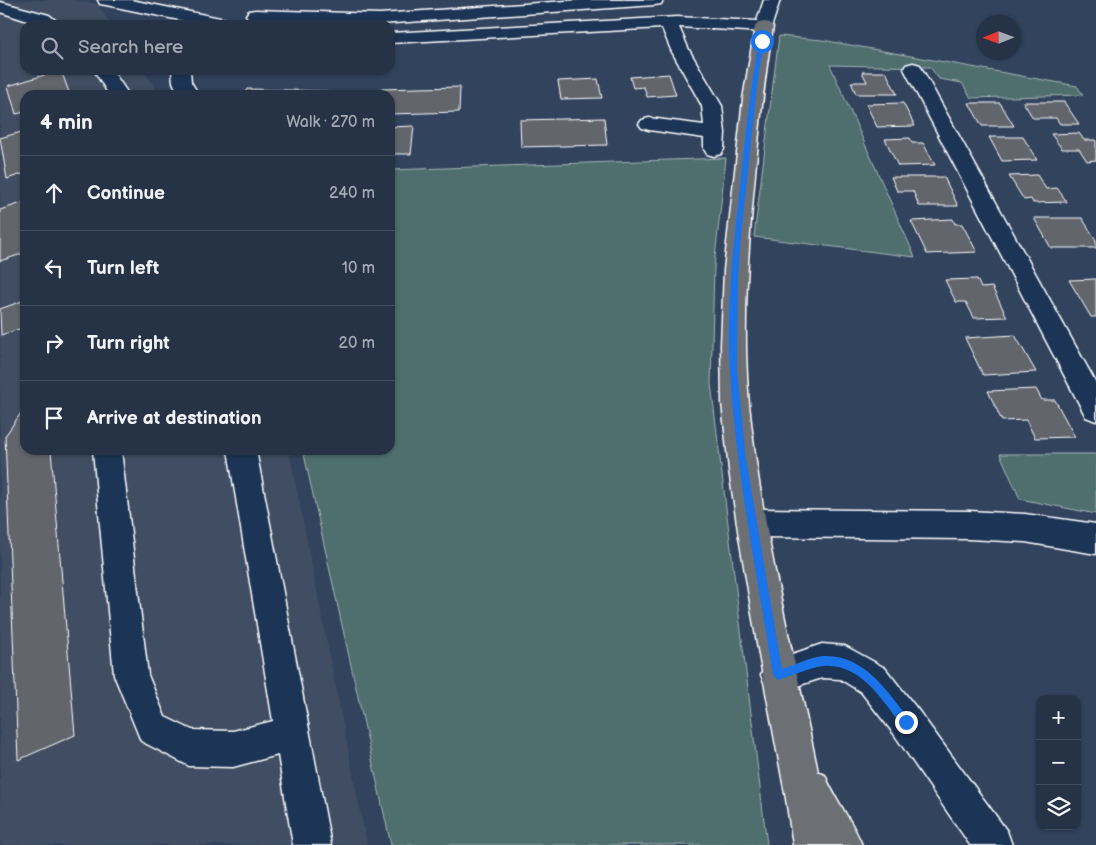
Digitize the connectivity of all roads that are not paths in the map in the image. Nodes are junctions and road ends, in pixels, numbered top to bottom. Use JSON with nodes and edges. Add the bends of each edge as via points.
{"nodes":[{"id":1,"x":106,"y":0,"type":"edge"},
{"id":2,"x":655,"y":0,"type":"edge"},
{"id":3,"x":772,"y":0,"type":"edge"},
{"id":4,"x":0,"y":7,"type":"edge"},
{"id":5,"x":255,"y":15,"type":"dead end"},
{"id":6,"x":44,"y":20,"type":"edge"},
{"id":7,"x":202,"y":20,"type":"edge"},
{"id":8,"x":669,"y":23,"type":"junction"},
{"id":9,"x":764,"y":27,"type":"junction"},
{"id":10,"x":395,"y":38,"type":"edge"},
{"id":11,"x":913,"y":69,"type":"dead end"},
{"id":12,"x":106,"y":75,"type":"edge"},
{"id":13,"x":181,"y":75,"type":"edge"},
{"id":14,"x":116,"y":90,"type":"edge"},
{"id":15,"x":186,"y":90,"type":"edge"},
{"id":16,"x":649,"y":124,"type":"dead end"},
{"id":17,"x":1096,"y":409,"type":"edge"},
{"id":18,"x":109,"y":455,"type":"edge"},
{"id":19,"x":243,"y":455,"type":"edge"},
{"id":20,"x":752,"y":523,"type":"junction"},
{"id":21,"x":1096,"y":539,"type":"edge"},
{"id":22,"x":778,"y":675,"type":"junction"},
{"id":23,"x":293,"y":734,"type":"junction"},
{"id":24,"x":794,"y":742,"type":"junction"},
{"id":25,"x":813,"y":839,"type":"edge"},
{"id":26,"x":312,"y":845,"type":"edge"},
{"id":27,"x":843,"y":845,"type":"edge"},
{"id":28,"x":993,"y":845,"type":"edge"}],
"edges":[{"from":1,"to":7,"type":"street"},
{"from":2,"to":5,"type":"street","via":[[380,20]]},
{"from":3,"to":9,"type":"street"},
{"from":4,"to":6,"type":"street"},
{"from":8,"to":9,"type":"street","via":[[688,15]]},
{"from":8,"to":10,"type":"street"},
{"from":8,"to":16,"type":"street","via":[[680,50],[712,106],[714,141]]},
{"from":9,"to":20,"type":"main road","via":[[754,86],[738,236],[733,327],[736,405]]},
{"from":11,"to":17,"type":"street"},
{"from":12,"to":14,"type":"street"},
{"from":13,"to":15,"type":"street"},
{"from":18,"to":23,"type":"street","via":[[131,675],[153,729],[190,748],[233,749]]},
{"from":19,"to":23,"type":"street"},
{"from":20,"to":21,"type":"street","via":[[969,525],[1025,528]]},
{"from":20,"to":22,"type":"main road"},
{"from":22,"to":24,"type":"main road"},
{"from":22,"to":28,"type":"street","via":[[822,661],[845,663],[873,680]]},
{"from":23,"to":26,"type":"street"},
{"from":24,"to":25,"type":"main road"},
{"from":24,"to":27,"type":"main road","via":[[819,804]]}]}
